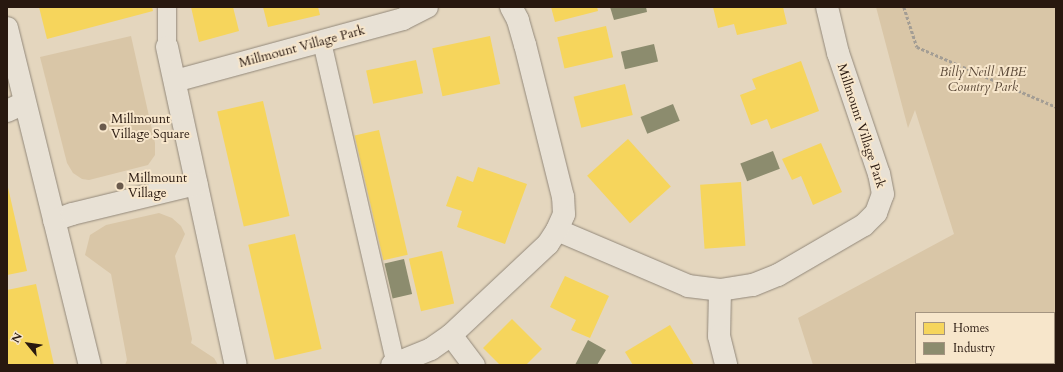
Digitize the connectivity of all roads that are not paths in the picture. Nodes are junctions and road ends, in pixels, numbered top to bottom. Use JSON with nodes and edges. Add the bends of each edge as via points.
{"nodes":[{"id":1,"x":167,"y":7,"type":"edge"},
{"id":2,"x":427,"y":7,"type":"edge"},
{"id":3,"x":511,"y":7,"type":"edge"},
{"id":4,"x":827,"y":7,"type":"edge"},
{"id":5,"x":7,"y":28,"type":"edge"},
{"id":6,"x":322,"y":42,"type":"junction"},
{"id":7,"x":167,"y":47,"type":"joint"},
{"id":8,"x":174,"y":81,"type":"junction"},
{"id":9,"x":16,"y":107,"type":"edge"},
{"id":10,"x":196,"y":184,"type":"junction"},
{"id":11,"x":54,"y":220,"type":"junction"},
{"id":12,"x":557,"y":230,"type":"junction"},
{"id":13,"x":720,"y":290,"type":"junction"},
{"id":14,"x":451,"y":335,"type":"junction"},
{"id":15,"x":394,"y":364,"type":"edge"},
{"id":16,"x":90,"y":365,"type":"edge"},
{"id":17,"x":236,"y":365,"type":"edge"},
{"id":18,"x":474,"y":365,"type":"edge"},
{"id":19,"x":726,"y":365,"type":"edge"}],
"edges":[{"from":1,"to":7,"type":"lane"},
{"from":2,"to":6,"type":"street","name":"Millmount Village Park","via":[[403,20]]},
{"from":3,"to":12,"type":"street","via":[[518,20],[525,45],[563,197],[564,214]]},
{"from":4,"to":13,"type":"street","name":"Millmount Village Park","via":[[838,53],[879,174],[883,194],[876,213],[864,224],[778,275],[753,285]]},
{"from":5,"to":9,"type":"street"},
{"from":6,"to":8,"type":"street","name":"Millmount Village Park"},
{"from":6,"to":15,"type":"lane"},
{"from":7,"to":8,"type":"street"},
{"from":8,"to":10,"type":"street"},
{"from":9,"to":11,"type":"street"},
{"from":10,"to":11,"type":"street"},
{"from":10,"to":17,"type":"street"},
{"from":11,"to":16,"type":"street"},
{"from":12,"to":13,"type":"street","name":"Millmount Village Park","via":[[688,286]]},
{"from":12,"to":14,"type":"street","via":[[548,244]]},
{"from":13,"to":19,"type":"street","via":[[719,336]]},
{"from":14,"to":15,"type":"street","via":[[431,349]]},
{"from":14,"to":18,"type":"street"}]}
